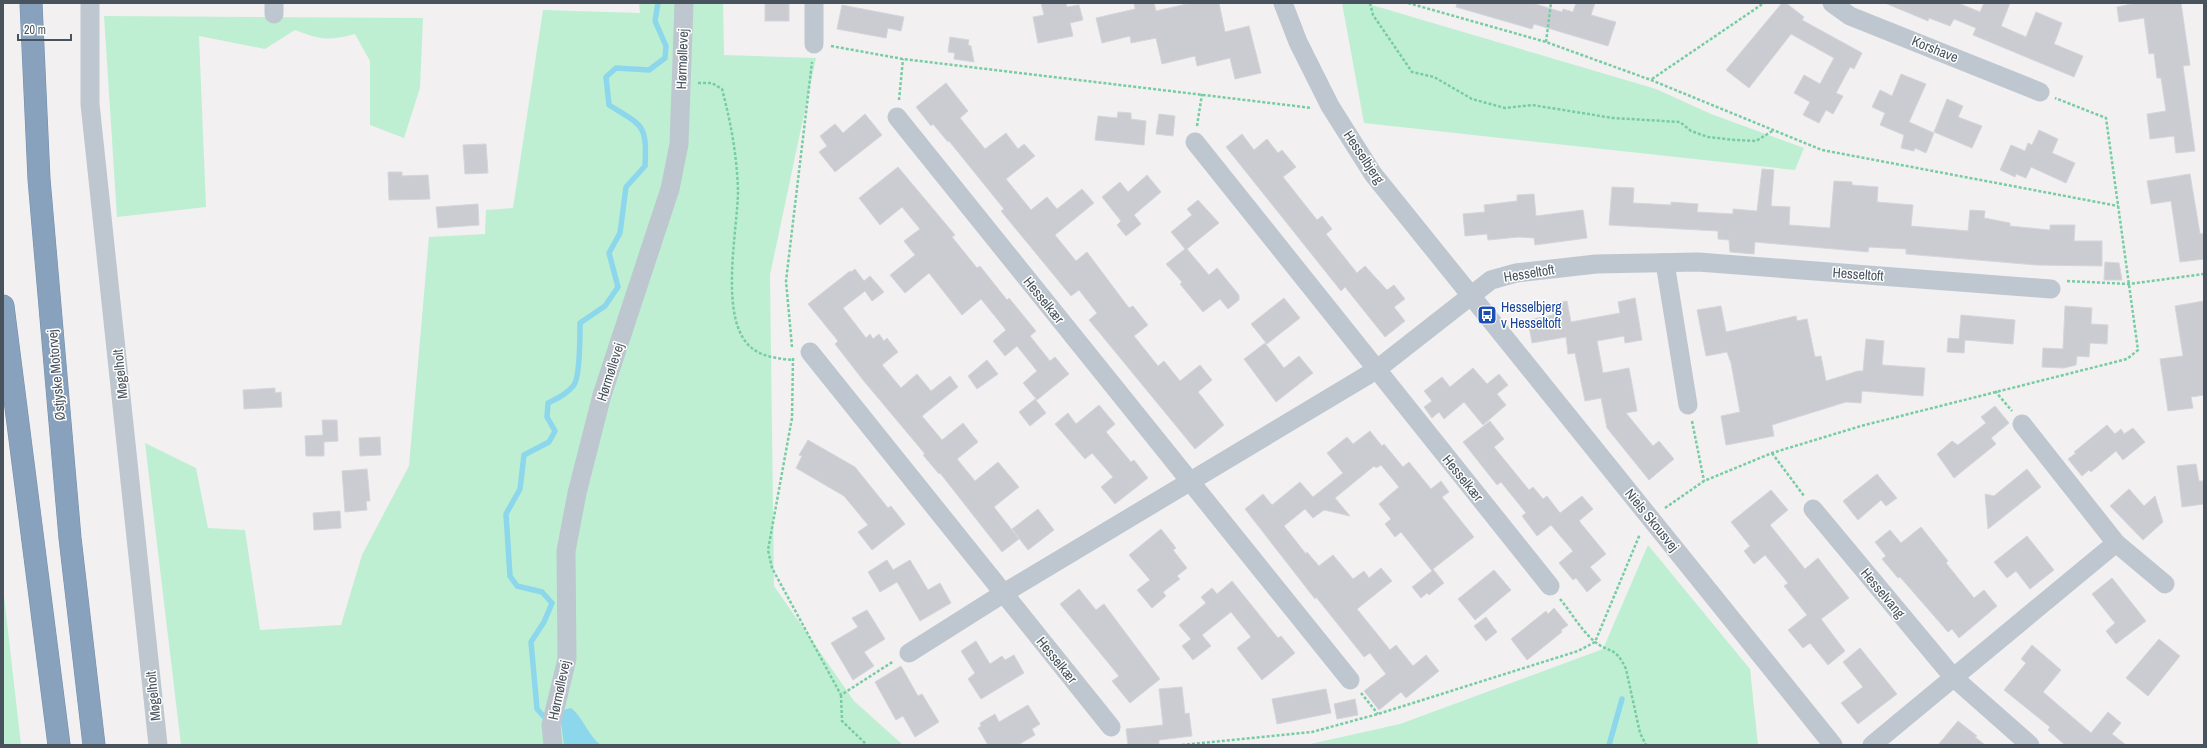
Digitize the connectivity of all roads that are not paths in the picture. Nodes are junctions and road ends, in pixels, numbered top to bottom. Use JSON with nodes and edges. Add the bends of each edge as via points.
{"nodes":[{"id":1,"x":31,"y":3,"type":"edge"},
{"id":2,"x":90,"y":3,"type":"edge"},
{"id":3,"x":684,"y":3,"type":"edge"},
{"id":4,"x":814,"y":3,"type":"edge"},
{"id":5,"x":1283,"y":3,"type":"edge"},
{"id":6,"x":1832,"y":3,"type":"edge"},
{"id":7,"x":814,"y":44,"type":"road end"},
{"id":8,"x":2040,"y":92,"type":"road end"},
{"id":9,"x":897,"y":117,"type":"road end"},
{"id":10,"x":1195,"y":142,"type":"road end"},
{"id":11,"x":1665,"y":263,"type":"junction"},
{"id":12,"x":2051,"y":289,"type":"road end"},
{"id":13,"x":1471,"y":295,"type":"junction"},
{"id":14,"x":3,"y":306,"type":"edge"},
{"id":15,"x":810,"y":352,"type":"dead end"},
{"id":16,"x":1376,"y":370,"type":"junction"},
{"id":17,"x":1688,"y":405,"type":"road end"},
{"id":18,"x":2022,"y":424,"type":"road end"},
{"id":19,"x":1191,"y":482,"type":"junction"},
{"id":20,"x":1813,"y":509,"type":"road end"},
{"id":21,"x":2116,"y":543,"type":"junction"},
{"id":22,"x":2165,"y":584,"type":"dead end"},
{"id":23,"x":1550,"y":586,"type":"road end"},
{"id":24,"x":1004,"y":593,"type":"junction"},
{"id":25,"x":909,"y":652,"type":"road end"},
{"id":26,"x":1953,"y":677,"type":"junction"},
{"id":27,"x":1350,"y":680,"type":"road end"},
{"id":28,"x":1110,"y":727,"type":"dead end"},
{"id":29,"x":59,"y":745,"type":"edge"},
{"id":30,"x":94,"y":745,"type":"edge"},
{"id":31,"x":158,"y":745,"type":"edge"},
{"id":32,"x":553,"y":745,"type":"edge"},
{"id":33,"x":1833,"y":745,"type":"edge"},
{"id":34,"x":1872,"y":745,"type":"edge"},
{"id":35,"x":2030,"y":745,"type":"edge"}],
"edges":[{"from":1,"to":30,"type":"highway","name":"Østjyske Motorvej","via":[[38,178],[70,538]]},
{"from":2,"to":31,"type":"street","name":"Møgelholt","via":[[90,104]]},
{"from":3,"to":32,"type":"street","name":"Hørmøllevej","via":[[679,144],[670,189],[602,395],[575,501],[566,551],[567,659],[551,725]]},
{"from":4,"to":7,"type":"street"},
{"from":5,"to":13,"type":"street","name":"Hesselbjerg","via":[[1298,42],[1330,106],[1373,174]]},
{"from":6,"to":8,"type":"street","name":"Korshave","via":[[1850,16]]},
{"from":9,"to":19,"type":"street","name":"Hesselkær"},
{"from":10,"to":16,"type":"street","name":"Hesselkær"},
{"from":11,"to":12,"type":"street","name":"Hesseltoft","via":[[1698,262]]},
{"from":11,"to":13,"type":"street","name":"Hesseltoft","via":[[1596,264],[1516,274],[1491,280]]},
{"from":11,"to":17,"type":"street"},
{"from":13,"to":16,"type":"street"},
{"from":13,"to":33,"type":"street","name":"Niels Skousvej"},
{"from":14,"to":29,"type":"highway"},
{"from":15,"to":24,"type":"street","name":"Hesselkær"},
{"from":16,"to":19,"type":"street"},
{"from":16,"to":23,"type":"street","name":"Hesselkær"},
{"from":18,"to":21,"type":"street"},
{"from":19,"to":24,"type":"street"},
{"from":19,"to":27,"type":"street","name":"Hesselkær"},
{"from":20,"to":26,"type":"street","name":"Hesselvang"},
{"from":21,"to":22,"type":"street"},
{"from":21,"to":26,"type":"street"},
{"from":24,"to":25,"type":"street"},
{"from":24,"to":28,"type":"street","name":"Hesselkær"},
{"from":26,"to":34,"type":"street"},
{"from":26,"to":35,"type":"street","name":"Hesselvang"}]}
